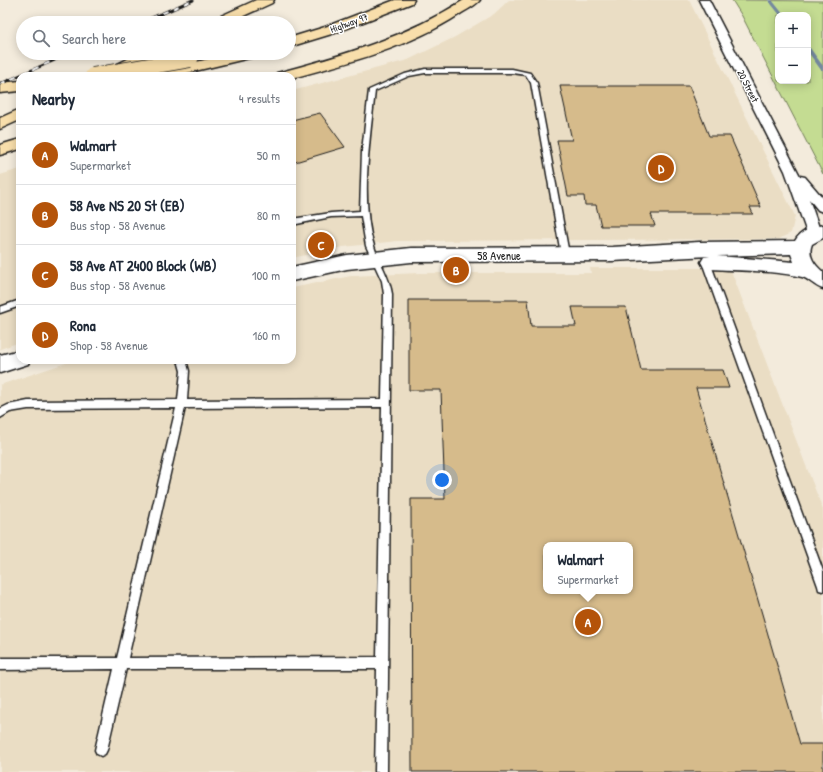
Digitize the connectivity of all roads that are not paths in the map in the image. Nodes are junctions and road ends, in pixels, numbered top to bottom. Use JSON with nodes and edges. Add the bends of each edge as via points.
{"nodes":[{"id":1,"x":267,"y":0,"type":"edge"},
{"id":2,"x":379,"y":0,"type":"edge"},
{"id":3,"x":407,"y":0,"type":"edge"},
{"id":4,"x":473,"y":0,"type":"edge"},
{"id":5,"x":704,"y":0,"type":"edge"},
{"id":6,"x":232,"y":16,"type":"edge"},
{"id":7,"x":296,"y":30,"type":"edge"},
{"id":8,"x":296,"y":41,"type":"edge"},
{"id":9,"x":137,"y":60,"type":"edge"},
{"id":10,"x":184,"y":60,"type":"edge"},
{"id":11,"x":225,"y":60,"type":"edge"},
{"id":12,"x":111,"y":72,"type":"edge"},
{"id":13,"x":116,"y":72,"type":"edge"},
{"id":14,"x":178,"y":72,"type":"edge"},
{"id":15,"x":296,"y":72,"type":"edge"},
{"id":16,"x":16,"y":86,"type":"edge"},
{"id":17,"x":0,"y":88,"type":"edge"},
{"id":18,"x":16,"y":97,"type":"edge"},
{"id":19,"x":0,"y":99,"type":"edge"},
{"id":20,"x":16,"y":116,"type":"edge"},
{"id":21,"x":0,"y":124,"type":"edge"},
{"id":22,"x":16,"y":145,"type":"edge"},
{"id":23,"x":0,"y":150,"type":"edge"},
{"id":24,"x":792,"y":171,"type":"junction"},
{"id":25,"x":823,"y":207,"type":"edge"},
{"id":26,"x":364,"y":213,"type":"junction"},
{"id":27,"x":296,"y":221,"type":"edge"},
{"id":28,"x":819,"y":232,"type":"edge"},
{"id":29,"x":800,"y":247,"type":"junction"},
{"id":30,"x":565,"y":254,"type":"junction"},
{"id":31,"x":612,"y":254,"type":"junction"},
{"id":32,"x":375,"y":258,"type":"junction"},
{"id":33,"x":706,"y":262,"type":"junction"},
{"id":34,"x":296,"y":273,"type":"edge"},
{"id":35,"x":816,"y":276,"type":"edge"},
{"id":36,"x":16,"y":304,"type":"edge"},
{"id":37,"x":0,"y":310,"type":"edge"},
{"id":38,"x":16,"y":359,"type":"edge"},
{"id":39,"x":0,"y":364,"type":"edge"},
{"id":40,"x":183,"y":364,"type":"edge"},
{"id":41,"x":182,"y":403,"type":"junction"},
{"id":42,"x":387,"y":403,"type":"junction"},
{"id":43,"x":0,"y":414,"type":"edge"},
{"id":44,"x":823,"y":586,"type":"edge"},
{"id":45,"x":121,"y":663,"type":"junction"},
{"id":46,"x":382,"y":663,"type":"junction"},
{"id":47,"x":0,"y":664,"type":"edge"},
{"id":48,"x":101,"y":750,"type":"dead end"},
{"id":49,"x":380,"y":772,"type":"edge"}],
"edges":[{"from":1,"to":6,"type":"highway"},
{"from":2,"to":7,"type":"highway","name":"Highway 97"},
{"from":3,"to":8,"type":"highway","name":"Highway 97"},
{"from":4,"to":15,"type":"highway","via":[[410,35],[333,63]]},
{"from":5,"to":24,"type":"street","name":"20 Street"},
{"from":9,"to":12,"type":"highway"},
{"from":10,"to":13,"type":"highway","bridge":true},
{"from":11,"to":14,"type":"highway"},
{"from":16,"to":17,"type":"highway"},
{"from":18,"to":19,"type":"highway"},
{"from":20,"to":21,"type":"highway"},
{"from":22,"to":23,"type":"highway"},
{"from":24,"to":25,"type":"street","name":"20 Street"},
{"from":24,"to":28,"type":"street","name":"20 Street"},
{"from":26,"to":27,"type":"lane","via":[[331,215]]},
{"from":26,"to":30,"type":"lane","via":[[365,151],[372,90],[407,75],[425,71],[512,71],[528,74],[534,82]]},
{"from":26,"to":32,"type":"lane","via":[[367,236]]},
{"from":28,"to":29,"type":"street","via":[[805,238]]},
{"from":29,"to":31,"type":"street","name":"58 Avenue"},
{"from":29,"to":35,"type":"street","via":[[801,259]]},
{"from":30,"to":31,"type":"street","name":"58 Avenue"},
{"from":30,"to":32,"type":"street","name":"58 Avenue","via":[[411,255]]},
{"from":31,"to":33,"type":"street","name":"58 Avenue"},
{"from":32,"to":34,"type":"street","name":"58 Avenue"},
{"from":32,"to":42,"type":"lane","via":[[386,281],[388,294]]},
{"from":33,"to":35,"type":"street","name":"58 Avenue","via":[[775,266]]},
{"from":33,"to":44,"type":"lane"},
{"from":36,"to":37,"type":"lane"},
{"from":38,"to":39,"type":"street"},
{"from":40,"to":41,"type":"lane","via":[[185,371]]},
{"from":41,"to":42,"type":"lane"},
{"from":41,"to":43,"type":"lane","via":[[28,405],[8,409]]},
{"from":41,"to":45,"type":"lane"},
{"from":42,"to":46,"type":"lane"},
{"from":45,"to":46,"type":"lane"},
{"from":45,"to":47,"type":"lane"},
{"from":45,"to":48,"type":"lane"},
{"from":46,"to":49,"type":"lane"}]}
